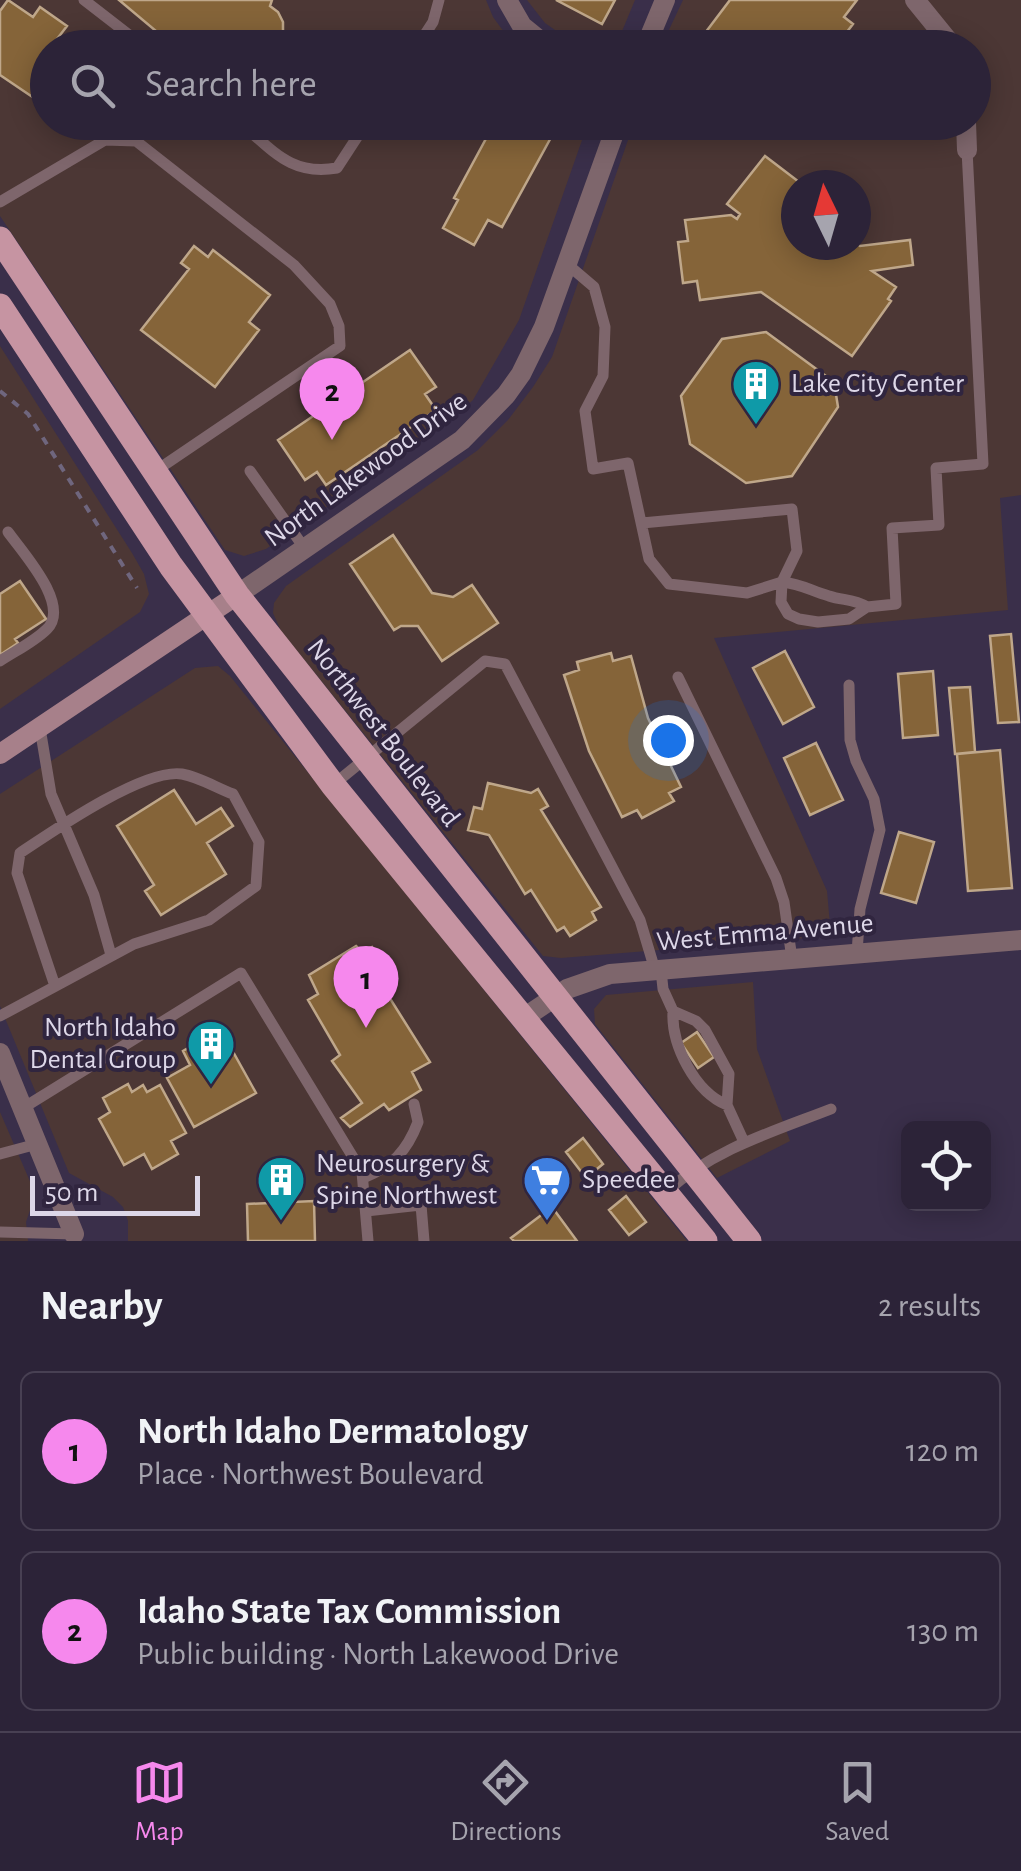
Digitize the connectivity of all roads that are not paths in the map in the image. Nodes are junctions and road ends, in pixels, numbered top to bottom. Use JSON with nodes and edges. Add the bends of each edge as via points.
{"nodes":[{"id":1,"x":84,"y":0,"type":"edge"},
{"id":2,"x":439,"y":0,"type":"edge"},
{"id":3,"x":507,"y":0,"type":"edge"},
{"id":4,"x":665,"y":0,"type":"edge"},
{"id":5,"x":914,"y":0,"type":"edge"},
{"id":6,"x":123,"y":30,"type":"edge"},
{"id":7,"x":428,"y":30,"type":"edge"},
{"id":8,"x":527,"y":30,"type":"edge"},
{"id":9,"x":652,"y":30,"type":"edge"},
{"id":10,"x":939,"y":30,"type":"edge"},
{"id":11,"x":261,"y":140,"type":"edge"},
{"id":12,"x":355,"y":140,"type":"edge"},
{"id":13,"x":612,"y":140,"type":"edge"},
{"id":14,"x":967,"y":140,"type":"edge"},
{"id":15,"x":967,"y":150,"type":"joint"},
{"id":16,"x":0,"y":202,"type":"edge"},
{"id":17,"x":0,"y":239,"type":"edge"},
{"id":18,"x":567,"y":264,"type":"junction"},
{"id":19,"x":0,"y":306,"type":"edge"},
{"id":20,"x":250,"y":471,"type":"dead end"},
{"id":21,"x":153,"y":472,"type":"junction"},
{"id":22,"x":642,"y":523,"type":"junction"},
{"id":23,"x":8,"y":532,"type":"dead end"},
{"id":24,"x":305,"y":549,"type":"junction"},
{"id":25,"x":782,"y":582,"type":"junction"},
{"id":26,"x":238,"y":595,"type":"junction"},
{"id":27,"x":867,"y":608,"type":"junction"},
{"id":28,"x":206,"y":614,"type":"junction"},
{"id":29,"x":0,"y":661,"type":"edge"},
{"id":30,"x":678,"y":677,"type":"dead end"},
{"id":31,"x":849,"y":685,"type":"dead end"},
{"id":32,"x":40,"y":728,"type":"junction"},
{"id":33,"x":0,"y":754,"type":"edge"},
{"id":34,"x":365,"y":759,"type":"junction"},
{"id":35,"x":334,"y":785,"type":"junction"},
{"id":36,"x":64,"y":824,"type":"junction"},
{"id":37,"x":1021,"y":940,"type":"edge"},
{"id":38,"x":857,"y":953,"type":"junction"},
{"id":39,"x":111,"y":955,"type":"junction"},
{"id":40,"x":792,"y":959,"type":"junction"},
{"id":41,"x":658,"y":970,"type":"junction"},
{"id":42,"x":55,"y":986,"type":"junction"},
{"id":43,"x":554,"y":998,"type":"junction"},
{"id":44,"x":672,"y":1011,"type":"junction"},
{"id":45,"x":0,"y":1016,"type":"edge"},
{"id":46,"x":526,"y":1017,"type":"junction"},
{"id":47,"x":0,"y":1053,"type":"edge"},
{"id":48,"x":414,"y":1104,"type":"dead end"},
{"id":49,"x":727,"y":1104,"type":"junction"},
{"id":50,"x":23,"y":1108,"type":"junction"},
{"id":51,"x":831,"y":1109,"type":"dead end"},
{"id":52,"x":744,"y":1142,"type":"junction"},
{"id":53,"x":37,"y":1144,"type":"junction"},
{"id":54,"x":0,"y":1154,"type":"edge"},
{"id":55,"x":692,"y":1169,"type":"junction"},
{"id":56,"x":363,"y":1178,"type":"junction"},
{"id":57,"x":666,"y":1192,"type":"junction"},
{"id":58,"x":366,"y":1211,"type":"junction"},
{"id":59,"x":0,"y":1232,"type":"edge"},
{"id":60,"x":73,"y":1239,"type":"edge"},
{"id":61,"x":368,"y":1241,"type":"edge"},
{"id":62,"x":424,"y":1241,"type":"edge"},
{"id":63,"x":705,"y":1241,"type":"edge"},
{"id":64,"x":749,"y":1241,"type":"edge"}],
"edges":[{"from":1,"to":6,"type":"lane"},
{"from":2,"to":7,"type":"lane"},
{"from":3,"to":8,"type":"street"},
{"from":4,"to":9,"type":"street"},
{"from":5,"to":10,"type":"street"},
{"from":11,"to":12,"type":"lane","via":[[291,165],[318,171],[337,168]]},
{"from":13,"to":18,"type":"street","name":"North Lakewood Drive"},
{"from":14,"to":15,"type":"street"},
{"from":15,"to":27,"type":"lane","via":[[983,464],[936,468],[939,526],[892,528],[896,604]]},
{"from":16,"to":21,"type":"lane","via":[[105,140],[136,141],[294,266],[330,304],[340,346]]},
{"from":17,"to":21,"type":"main road","name":"Northwest Boulevard"},
{"from":18,"to":22,"type":"lane","via":[[594,286],[605,327],[603,376],[585,411],[594,469],[628,462]]},
{"from":18,"to":24,"type":"street","name":"North Lakewood Drive","via":[[535,349],[490,415]]},
{"from":19,"to":28,"type":"main road"},
{"from":20,"to":24,"type":"lane"},
{"from":21,"to":26,"type":"main road","name":"Northwest Boulevard"},
{"from":22,"to":25,"type":"lane","via":[[649,559],[669,584],[747,593]]},
{"from":22,"to":25,"type":"lane","via":[[792,509],[797,550]]},
{"from":23,"to":29,"type":"lane","via":[[54,609],[47,629]]},
{"from":24,"to":26,"type":"street","name":"North Lakewood Drive"},
{"from":25,"to":27,"type":"lane","via":[[806,584]]},
{"from":25,"to":27,"type":"lane","via":[[781,602],[799,619],[849,619]]},
{"from":26,"to":28,"type":"street","name":"North Lakewood Drive"},
{"from":26,"to":34,"type":"main road","name":"Northwest Boulevard"},
{"from":28,"to":32,"type":"street","name":"North Lakewood Drive"},
{"from":28,"to":35,"type":"main road"},
{"from":30,"to":40,"type":"lane","via":[[776,878]]},
{"from":31,"to":38,"type":"lane","via":[[850,740],[880,830],[860,909]]},
{"from":32,"to":33,"type":"street","name":"North Lakewood Drive"},
{"from":32,"to":36,"type":"lane","via":[[51,794]]},
{"from":34,"to":35,"type":"lane"},
{"from":34,"to":41,"type":"lane","via":[[485,661],[504,664],[640,920]]},
{"from":34,"to":43,"type":"main road","name":"Northwest Boulevard"},
{"from":35,"to":46,"type":"main road"},
{"from":36,"to":39,"type":"lane"},
{"from":36,"to":39,"type":"lane","via":[[154,776],[181,774],[234,794],[259,842],[256,886],[209,920]]},
{"from":36,"to":42,"type":"lane","via":[[20,853],[18,874]]},
{"from":37,"to":38,"type":"street","name":"West Emma Avenue"},
{"from":38,"to":40,"type":"street","name":"West Emma Avenue"},
{"from":39,"to":42,"type":"lane"},
{"from":40,"to":41,"type":"street","name":"West Emma Avenue"},
{"from":41,"to":43,"type":"street","name":"West Emma Avenue","via":[[589,979]]},
{"from":41,"to":44,"type":"lane"},
{"from":42,"to":45,"type":"lane"},
{"from":43,"to":46,"type":"street","name":"West Emma Avenue"},
{"from":43,"to":55,"type":"main road","name":"Northwest Boulevard"},
{"from":44,"to":49,"type":"lane","via":[[675,1040],[693,1071],[713,1099]]},
{"from":44,"to":49,"type":"lane","via":[[705,1030],[730,1074]]},
{"from":46,"to":57,"type":"main road"},
{"from":47,"to":50,"type":"street"},
{"from":48,"to":56,"type":"lane","via":[[418,1122],[406,1148]]},
{"from":49,"to":52,"type":"lane"},
{"from":50,"to":53,"type":"street"},
{"from":50,"to":56,"type":"lane","via":[[241,972]]},
{"from":51,"to":52,"type":"lane"},
{"from":52,"to":55,"type":"lane"},
{"from":53,"to":54,"type":"lane"},
{"from":53,"to":60,"type":"street"},
{"from":55,"to":57,"type":"lane"},
{"from":55,"to":64,"type":"main road","name":"Northwest Boulevard"},
{"from":56,"to":58,"type":"lane"},
{"from":57,"to":63,"type":"main road"},
{"from":58,"to":61,"type":"lane"},
{"from":58,"to":62,"type":"lane","via":[[421,1205]]},
{"from":59,"to":60,"type":"lane"}]}
